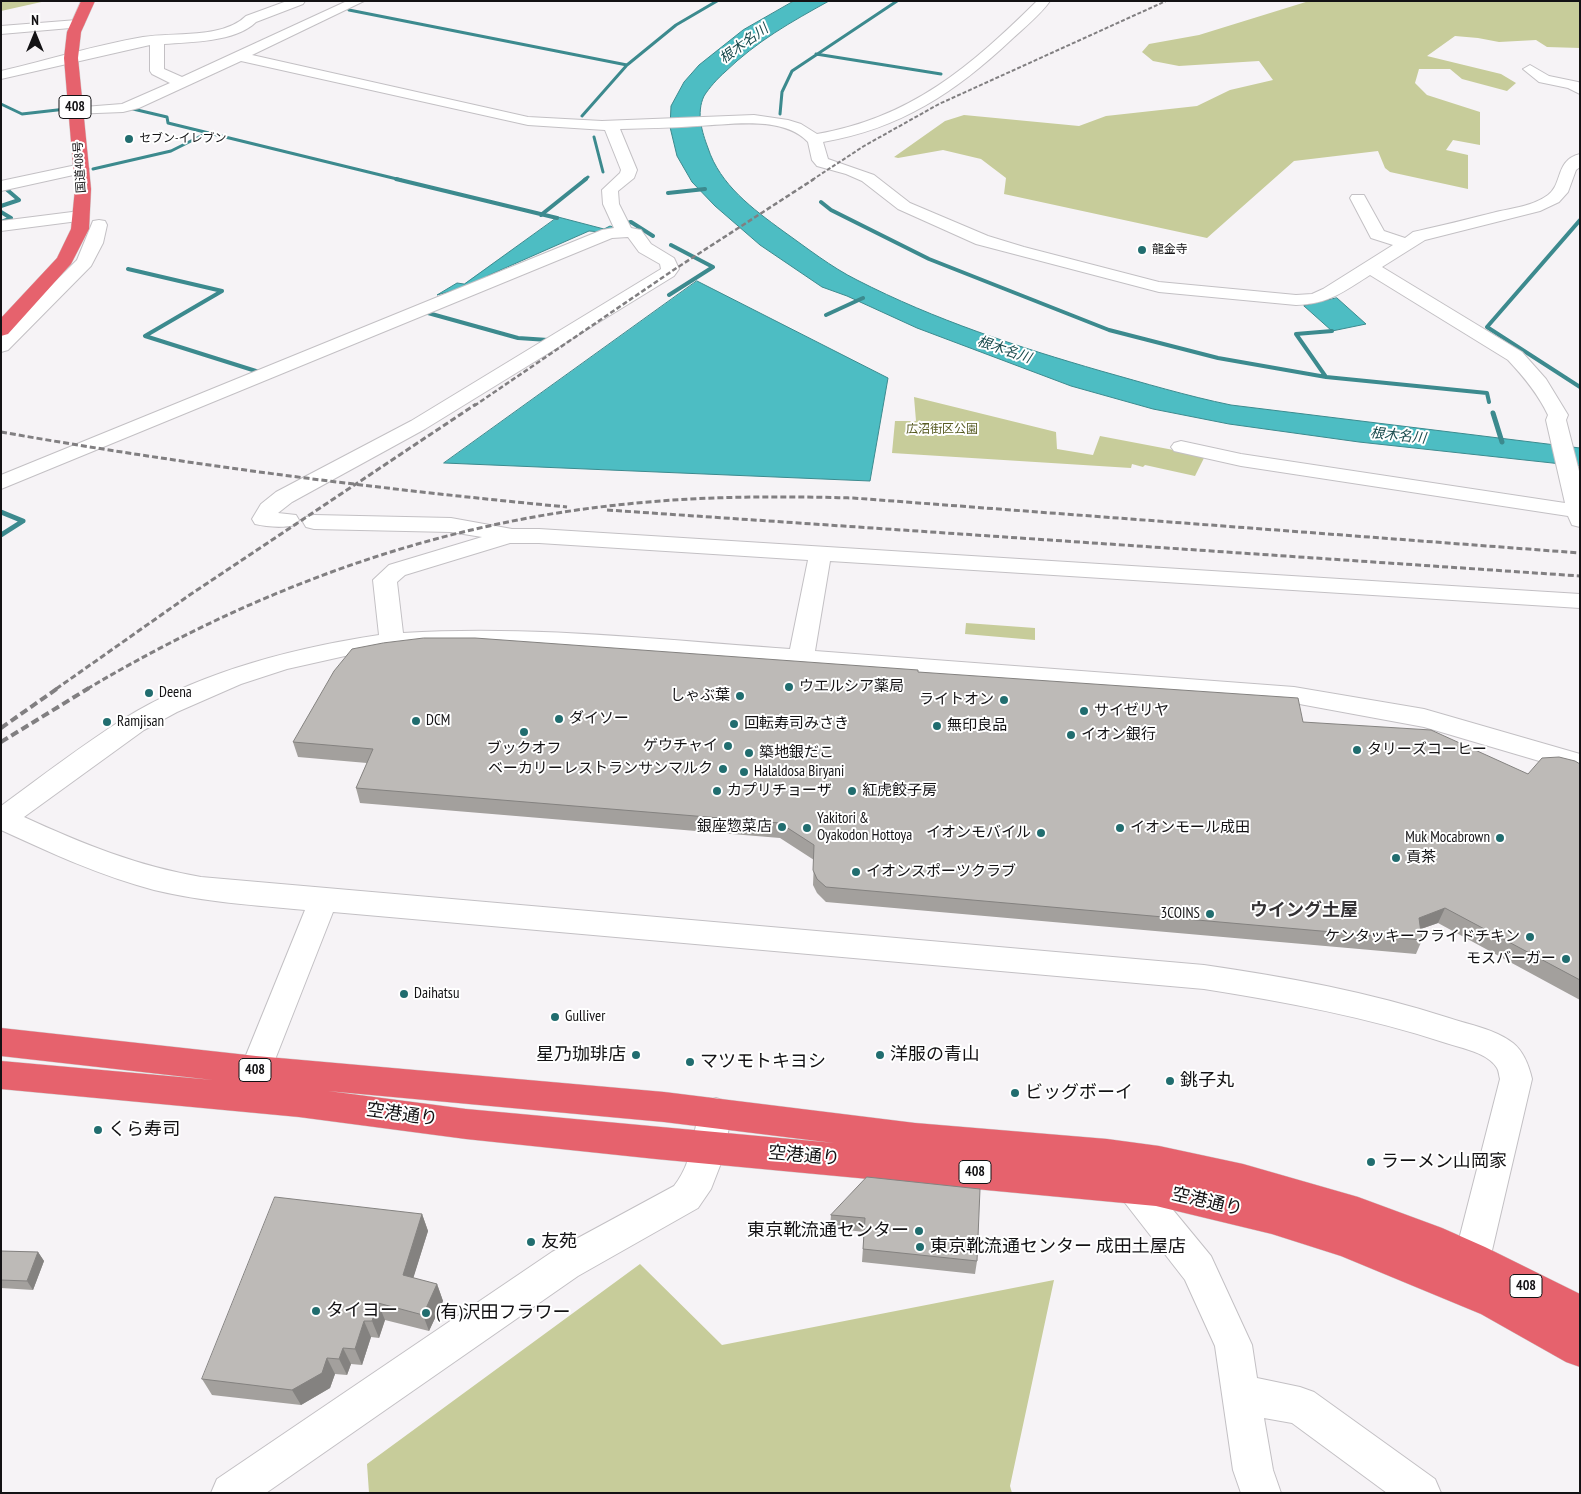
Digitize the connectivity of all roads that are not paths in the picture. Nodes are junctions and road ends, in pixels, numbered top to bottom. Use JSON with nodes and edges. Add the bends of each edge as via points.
{"nodes":[{"id":1,"x":88,"y":1,"type":"edge"},
{"id":2,"x":299,"y":1,"type":"edge"},
{"id":3,"x":358,"y":1,"type":"edge"},
{"id":4,"x":1044,"y":1,"type":"edge"},
{"id":5,"x":246,"y":24,"type":"junction"},
{"id":6,"x":80,"y":29,"type":"junction"},
{"id":7,"x":1,"y":30,"type":"edge"},
{"id":8,"x":289,"y":32,"type":"junction"},
{"id":9,"x":108,"y":34,"type":"dead end"},
{"id":10,"x":150,"y":41,"type":"junction"},
{"id":11,"x":238,"y":56,"type":"junction"},
{"id":12,"x":72,"y":58,"type":"junction"},
{"id":13,"x":1530,"y":69,"type":"dead end"},
{"id":14,"x":1,"y":75,"type":"edge"},
{"id":15,"x":180,"y":82,"type":"junction"},
{"id":16,"x":1580,"y":90,"type":"edge"},
{"id":17,"x":76,"y":111,"type":"junction"},
{"id":18,"x":612,"y":125,"type":"junction"},
{"id":19,"x":815,"y":141,"type":"junction"},
{"id":20,"x":1580,"y":158,"type":"edge"},
{"id":21,"x":81,"y":169,"type":"junction"},
{"id":22,"x":1573,"y":178,"type":"edge"},
{"id":23,"x":1,"y":186,"type":"edge"},
{"id":24,"x":1358,"y":198,"type":"dead end"},
{"id":25,"x":80,"y":216,"type":"junction"},
{"id":26,"x":1,"y":226,"type":"edge"},
{"id":27,"x":99,"y":226,"type":"dead end"},
{"id":28,"x":622,"y":226,"type":"junction"},
{"id":29,"x":1404,"y":243,"type":"junction"},
{"id":30,"x":1371,"y":268,"type":"junction"},
{"id":31,"x":1,"y":308,"type":"edge"},
{"id":32,"x":1,"y":330,"type":"edge"},
{"id":33,"x":1,"y":346,"type":"edge"},
{"id":34,"x":1181,"y":447,"type":"dead end"},
{"id":35,"x":1,"y":483,"type":"edge"},
{"id":36,"x":1577,"y":510,"type":"edge"},
{"id":37,"x":288,"y":520,"type":"dead end"},
{"id":38,"x":314,"y":522,"type":"dead end"},
{"id":39,"x":509,"y":536,"type":"junction"},
{"id":40,"x":820,"y":555,"type":"junction"},
{"id":41,"x":1580,"y":601,"type":"edge"},
{"id":42,"x":392,"y":641,"type":"junction"},
{"id":43,"x":801,"y":658,"type":"junction"},
{"id":44,"x":1580,"y":764,"type":"edge"},
{"id":45,"x":2,"y":820,"type":"edge"},
{"id":46,"x":323,"y":900,"type":"junction"},
{"id":47,"x":1,"y":1042,"type":"edge"},
{"id":48,"x":256,"y":1070,"type":"junction"},
{"id":49,"x":1,"y":1075,"type":"edge"},
{"id":50,"x":716,"y":1112,"type":"junction"},
{"id":51,"x":709,"y":1148,"type":"junction"},
{"id":52,"x":1131,"y":1173,"type":"junction"},
{"id":53,"x":1472,"y":1259,"type":"junction"},
{"id":54,"x":1580,"y":1314,"type":"edge"},
{"id":55,"x":1580,"y":1348,"type":"edge"},
{"id":56,"x":1242,"y":1394,"type":"junction"},
{"id":57,"x":231,"y":1493,"type":"edge"},
{"id":58,"x":1261,"y":1493,"type":"edge"},
{"id":59,"x":1420,"y":1493,"type":"edge"}],
"edges":[{"from":1,"to":6,"type":"highway","name":"国道408号","number":"408"},
{"from":2,"to":5,"type":"street","via":[[251,19]]},
{"from":3,"to":8,"type":"street"},
{"from":4,"to":19,"type":"street","via":[[978,64],[946,88],[869,128]]},
{"from":5,"to":8,"type":"street"},
{"from":5,"to":10,"type":"street","via":[[228,32]]},
{"from":6,"to":7,"type":"street"},
{"from":6,"to":12,"type":"highway","name":"国道408号","number":"408"},
{"from":8,"to":11,"type":"street"},
{"from":9,"to":10,"type":"street"},
{"from":10,"to":12,"type":"street"},
{"from":10,"to":15,"type":"street","via":[[158,72]]},
{"from":11,"to":15,"type":"street"},
{"from":11,"to":18,"type":"street","via":[[528,121]]},
{"from":12,"to":14,"type":"street"},
{"from":12,"to":17,"type":"highway","name":"国道408号","number":"408"},
{"from":13,"to":16,"type":"street","via":[[1544,79],[1573,85]]},
{"from":15,"to":17,"type":"street","via":[[123,108]]},
{"from":17,"to":21,"type":"highway","name":"国道408号","number":"408"},
{"from":18,"to":19,"type":"street","via":[[736,121],[778,123],[796,128]]},
{"from":18,"to":28,"type":"street","via":[[629,170],[628,175],[610,190],[611,204]]},
{"from":19,"to":30,"type":"street","via":[[808,156],[809,163],[821,170],[850,177],[904,206],[982,240],[1159,287],[1306,300],[1329,293]]},
{"from":20,"to":22,"type":"street","via":[[1569,168]]},
{"from":21,"to":23,"type":"street"},
{"from":21,"to":25,"type":"highway","name":"国道408号","number":"408"},
{"from":22,"to":29,"type":"street","via":[[1553,199],[1534,208],[1435,231]]},
{"from":24,"to":29,"type":"street","via":[[1377,234]]},
{"from":25,"to":26,"type":"street"},
{"from":25,"to":31,"type":"highway","via":[[39,262],[25,284]]},
{"from":25,"to":32,"type":"highway","name":"国道408号","number":"408","via":[[80,229],[65,260]]},
{"from":27,"to":33,"type":"street","via":[[85,262]]},
{"from":28,"to":35,"type":"street"},
{"from":28,"to":37,"type":"street","via":[[635,234],[638,243],[647,251],[668,262],[670,269],[418,425],[284,497],[269,509],[263,519]]},
{"from":29,"to":30,"type":"street"},
{"from":30,"to":36,"type":"street","via":[[1515,356],[1548,392],[1558,414],[1556,420]]},
{"from":34,"to":36,"type":"street","via":[[1241,460]]},
{"from":38,"to":39,"type":"street","via":[[451,526]]},
{"from":39,"to":40,"type":"street","via":[[650,542]]},
{"from":39,"to":42,"type":"street","via":[[396,570],[386,580]]},
{"from":40,"to":41,"type":"street"},
{"from":40,"to":43,"type":"street"},
{"from":42,"to":43,"type":"street","via":[[512,638]]},
{"from":42,"to":45,"type":"street","via":[[282,662],[232,678],[168,706],[81,761]]},
{"from":43,"to":44,"type":"street","via":[[1294,695],[1424,718]]},
{"from":45,"to":46,"type":"street","via":[[88,857],[165,881]]},
{"from":46,"to":48,"type":"street"},
{"from":46,"to":53,"type":"street","via":[[1204,977],[1300,992],[1430,1024],[1494,1047],[1514,1067],[1516,1079]]},
{"from":47,"to":48,"type":"highway","name":"空港通り","number":"408"},
{"from":48,"to":50,"type":"highway","name":"空港通り","number":"408"},
{"from":49,"to":51,"type":"highway","name":"空港通り","number":"408","via":[[299,1102],[466,1124]]},
{"from":50,"to":51,"type":"street"},
{"from":50,"to":52,"type":"highway","name":"空港通り","number":"408","via":[[915,1138]]},
{"from":51,"to":52,"type":"highway","name":"空港通り","number":"408","via":[[1011,1175]]},
{"from":51,"to":57,"type":"street","via":[[704,1170],[686,1197],[565,1264]]},
{"from":52,"to":53,"type":"highway","name":"空港通り","number":"408","via":[[1186,1167],[1358,1214]]},
{"from":52,"to":55,"type":"highway","name":"空港通り","number":"408","via":[[1156,1190],[1272,1217],[1412,1266],[1494,1301]]},
{"from":52,"to":56,"type":"street","via":[[1198,1268],[1233,1345]]},
{"from":53,"to":54,"type":"highway","name":"空港通り","number":"408"},
{"from":56,"to":58,"type":"street","via":[[1253,1470]]},
{"from":56,"to":59,"type":"street","via":[[1300,1406]]}]}
